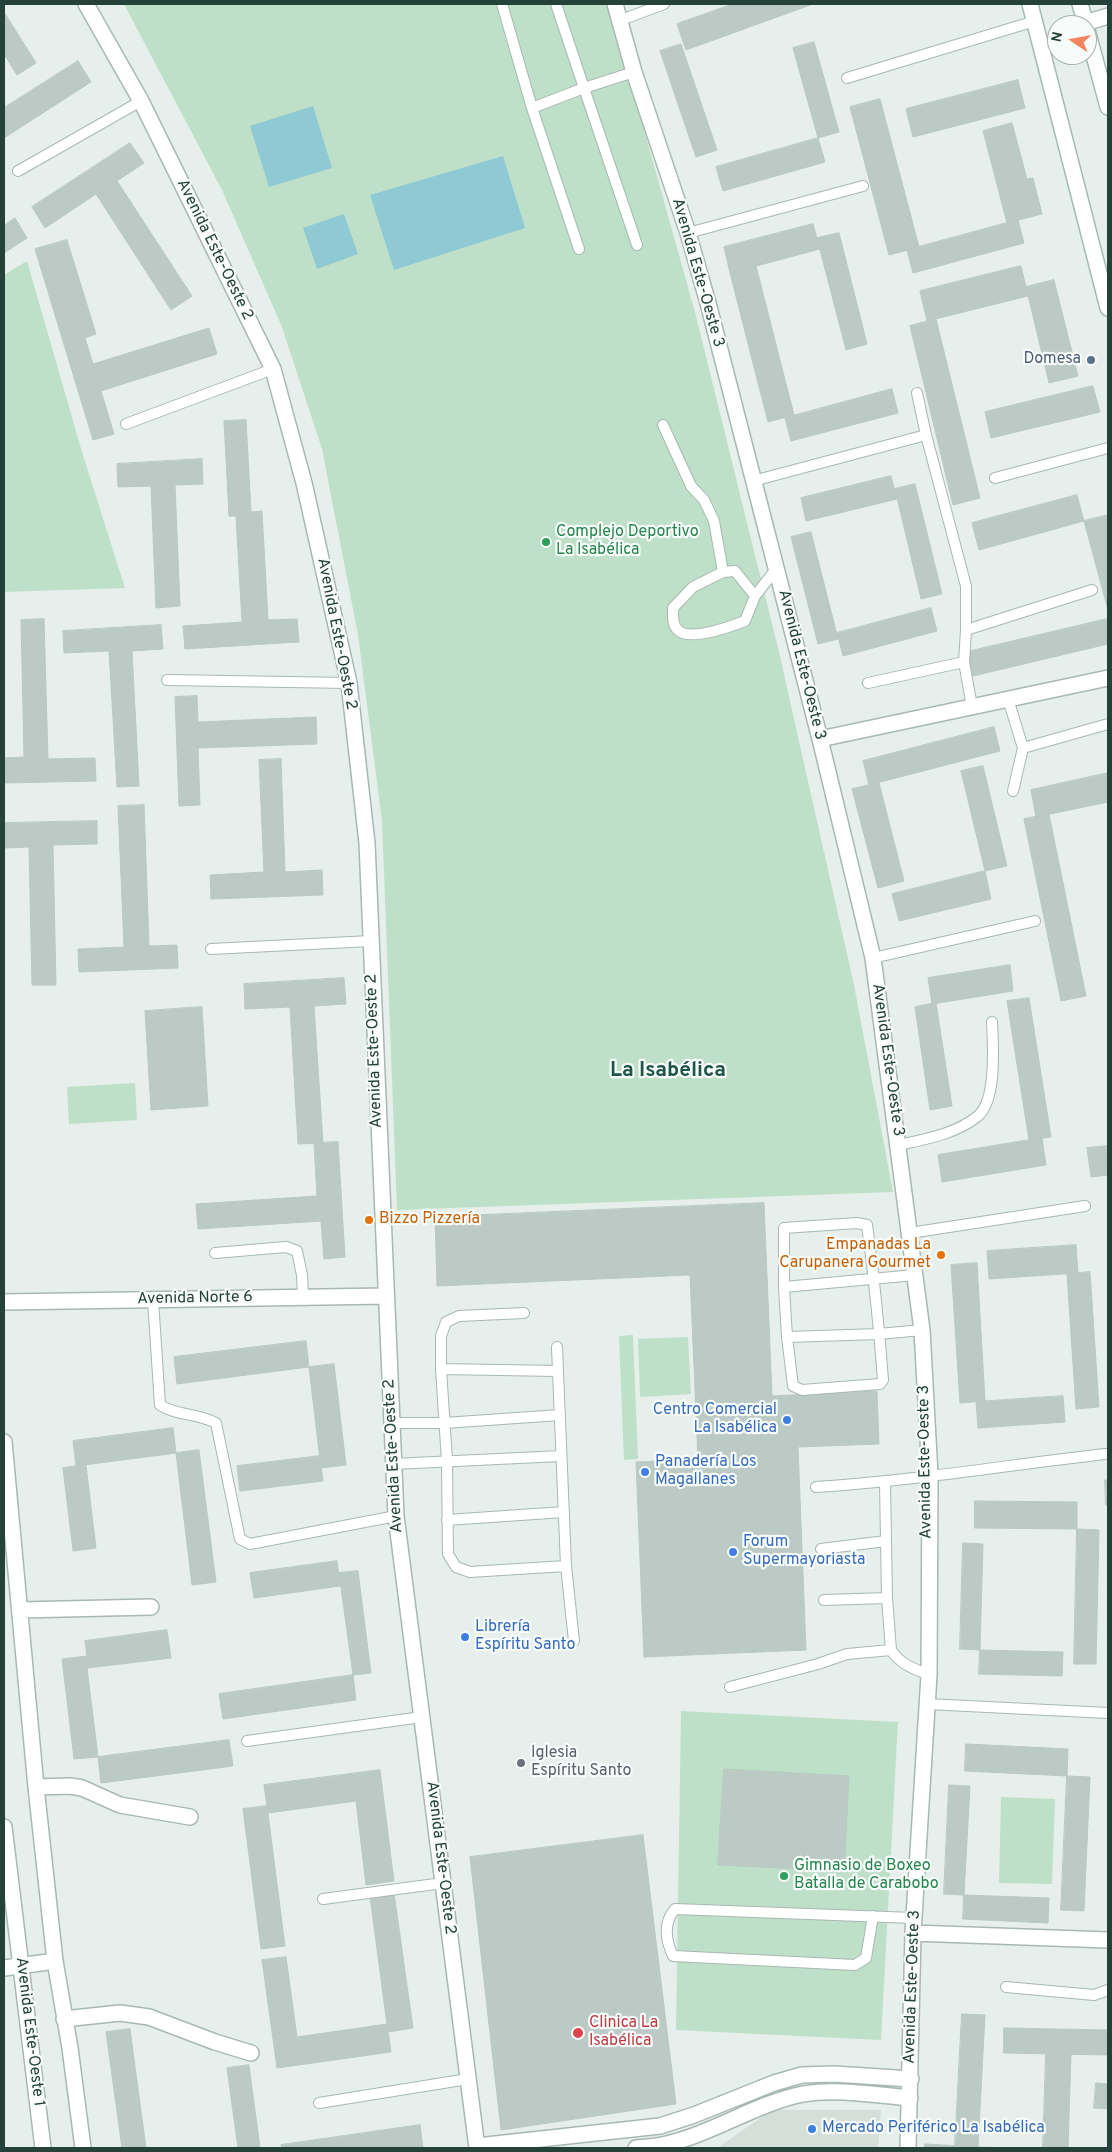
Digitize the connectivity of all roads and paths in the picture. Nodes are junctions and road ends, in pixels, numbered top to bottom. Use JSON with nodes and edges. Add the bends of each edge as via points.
{"nodes":[{"id":1,"x":86,"y":4,"type":"edge"},
{"id":2,"x":502,"y":4,"type":"edge"},
{"id":3,"x":556,"y":4,"type":"edge"},
{"id":4,"x":615,"y":4,"type":"edge"},
{"id":5,"x":664,"y":4,"type":"edge"},
{"id":6,"x":1030,"y":4,"type":"edge"},
{"id":7,"x":621,"y":20,"type":"junction"},
{"id":8,"x":1035,"y":21,"type":"junction"},
{"id":9,"x":1097,"y":65,"type":"edge"},
{"id":10,"x":634,"y":72,"type":"junction"},
{"id":11,"x":846,"y":78,"type":"dead end"},
{"id":12,"x":584,"y":88,"type":"junction"},
{"id":13,"x":141,"y":101,"type":"junction"},
{"id":14,"x":1108,"y":107,"type":"edge"},
{"id":15,"x":532,"y":108,"type":"junction"},
{"id":16,"x":18,"y":171,"type":"dead end"},
{"id":17,"x":863,"y":186,"type":"dead end"},
{"id":18,"x":688,"y":233,"type":"junction"},
{"id":19,"x":637,"y":245,"type":"dead end"},
{"id":20,"x":579,"y":249,"type":"dead end"},
{"id":21,"x":1108,"y":308,"type":"edge"},
{"id":22,"x":273,"y":369,"type":"junction"},
{"id":23,"x":917,"y":393,"type":"dead end"},
{"id":24,"x":126,"y":424,"type":"dead end"},
{"id":25,"x":663,"y":424,"type":"dead end"},
{"id":26,"x":926,"y":435,"type":"junction"},
{"id":27,"x":1108,"y":448,"type":"edge"},
{"id":28,"x":995,"y":478,"type":"dead end"},
{"id":29,"x":753,"y":481,"type":"junction"},
{"id":30,"x":776,"y":569,"type":"junction"},
{"id":31,"x":723,"y":572,"type":"junction"},
{"id":32,"x":1092,"y":590,"type":"dead end"},
{"id":33,"x":755,"y":596,"type":"junction"},
{"id":34,"x":966,"y":630,"type":"junction"},
{"id":35,"x":964,"y":662,"type":"junction"},
{"id":36,"x":1108,"y":678,"type":"edge"},
{"id":37,"x":167,"y":680,"type":"dead end"},
{"id":38,"x":349,"y":683,"type":"junction"},
{"id":39,"x":868,"y":683,"type":"dead end"},
{"id":40,"x":1008,"y":699,"type":"junction"},
{"id":41,"x":972,"y":707,"type":"junction"},
{"id":42,"x":1108,"y":724,"type":"edge"},
{"id":43,"x":820,"y":739,"type":"junction"},
{"id":44,"x":1023,"y":748,"type":"junction"},
{"id":45,"x":1013,"y":791,"type":"dead end"},
{"id":46,"x":1035,"y":921,"type":"dead end"},
{"id":47,"x":371,"y":941,"type":"junction"},
{"id":48,"x":211,"y":949,"type":"dead end"},
{"id":49,"x":873,"y":958,"type":"junction"},
{"id":50,"x":992,"y":1022,"type":"dead end"},
{"id":51,"x":899,"y":1144,"type":"junction"},
{"id":52,"x":1085,"y":1206,"type":"dead end"},
{"id":53,"x":910,"y":1233,"type":"junction"},
{"id":54,"x":215,"y":1253,"type":"dead end"},
{"id":55,"x":915,"y":1275,"type":"junction"},
{"id":56,"x":874,"y":1279,"type":"junction"},
{"id":57,"x":784,"y":1287,"type":"junction"},
{"id":58,"x":386,"y":1296,"type":"junction"},
{"id":59,"x":303,"y":1297,"type":"junction"},
{"id":60,"x":153,"y":1300,"type":"junction"},
{"id":61,"x":4,"y":1302,"type":"edge"},
{"id":62,"x":524,"y":1313,"type":"dead end"},
{"id":63,"x":922,"y":1330,"type":"junction"},
{"id":64,"x":879,"y":1334,"type":"junction"},
{"id":65,"x":787,"y":1337,"type":"junction"},
{"id":66,"x":557,"y":1346,"type":"dead end"},
{"id":67,"x":441,"y":1369,"type":"junction"},
{"id":68,"x":558,"y":1371,"type":"junction"},
{"id":69,"x":560,"y":1416,"type":"junction"},
{"id":70,"x":392,"y":1423,"type":"junction"},
{"id":71,"x":444,"y":1423,"type":"junction"},
{"id":72,"x":4,"y":1442,"type":"edge"},
{"id":73,"x":1105,"y":1454,"type":"dead end"},
{"id":74,"x":561,"y":1456,"type":"junction"},
{"id":75,"x":447,"y":1461,"type":"junction"},
{"id":76,"x":393,"y":1464,"type":"junction"},
{"id":77,"x":930,"y":1475,"type":"junction"},
{"id":78,"x":885,"y":1482,"type":"junction"},
{"id":79,"x":816,"y":1487,"type":"dead end"},
{"id":80,"x":564,"y":1512,"type":"junction"},
{"id":81,"x":396,"y":1516,"type":"junction"},
{"id":82,"x":447,"y":1520,"type":"junction"},
{"id":83,"x":886,"y":1541,"type":"junction"},
{"id":84,"x":821,"y":1549,"type":"dead end"},
{"id":85,"x":566,"y":1566,"type":"junction"},
{"id":86,"x":887,"y":1598,"type":"junction"},
{"id":87,"x":824,"y":1600,"type":"dead end"},
{"id":88,"x":151,"y":1606,"type":"dead end"},
{"id":89,"x":20,"y":1610,"type":"junction"},
{"id":90,"x":574,"y":1641,"type":"dead end"},
{"id":91,"x":891,"y":1650,"type":"junction"},
{"id":92,"x":929,"y":1675,"type":"junction"},
{"id":93,"x":730,"y":1687,"type":"dead end"},
{"id":94,"x":927,"y":1704,"type":"junction"},
{"id":95,"x":1108,"y":1713,"type":"edge"},
{"id":96,"x":422,"y":1717,"type":"junction"},
{"id":97,"x":247,"y":1741,"type":"dead end"},
{"id":98,"x":36,"y":1786,"type":"junction"},
{"id":99,"x":190,"y":1817,"type":"dead end"},
{"id":100,"x":4,"y":1827,"type":"edge"},
{"id":101,"x":443,"y":1884,"type":"junction"},
{"id":102,"x":323,"y":1899,"type":"dead end"},
{"id":103,"x":873,"y":1916,"type":"junction"},
{"id":104,"x":914,"y":1918,"type":"junction"},
{"id":105,"x":914,"y":1933,"type":"junction"},
{"id":106,"x":1105,"y":1936,"type":"edge"},
{"id":107,"x":55,"y":1961,"type":"junction"},
{"id":108,"x":20,"y":1966,"type":"junction"},
{"id":109,"x":4,"y":1968,"type":"edge"},
{"id":110,"x":1006,"y":1987,"type":"dead end"},
{"id":111,"x":1108,"y":1990,"type":"edge"},
{"id":112,"x":64,"y":2019,"type":"junction"},
{"id":113,"x":252,"y":2053,"type":"dead end"},
{"id":114,"x":468,"y":2079,"type":"junction"},
{"id":115,"x":911,"y":2079,"type":"junction"},
{"id":116,"x":910,"y":2098,"type":"junction"},
{"id":117,"x":319,"y":2103,"type":"dead end"},
{"id":118,"x":477,"y":2147,"type":"edge"},
{"id":119,"x":39,"y":2148,"type":"edge"},
{"id":120,"x":83,"y":2148,"type":"edge"},
{"id":121,"x":636,"y":2148,"type":"edge"},
{"id":122,"x":908,"y":2148,"type":"edge"}],
"edges":[{"from":1,"to":13,"type":"street","name":"Avenida Este-Oeste 2"},
{"from":2,"to":15,"type":"lane"},
{"from":3,"to":12,"type":"lane"},
{"from":4,"to":7,"type":"street","name":"Avenida Este-Oeste 3"},
{"from":5,"to":7,"type":"lane"},
{"from":6,"to":8,"type":"street"},
{"from":7,"to":10,"type":"street","name":"Avenida Este-Oeste 3"},
{"from":8,"to":11,"type":"lane"},
{"from":8,"to":21,"type":"street"},
{"from":9,"to":14,"type":"street"},
{"from":10,"to":12,"type":"lane"},
{"from":10,"to":18,"type":"street","name":"Avenida Este-Oeste 3"},
{"from":12,"to":15,"type":"lane"},
{"from":12,"to":19,"type":"lane"},
{"from":13,"to":16,"type":"lane"},
{"from":13,"to":22,"type":"street","name":"Avenida Este-Oeste 2"},
{"from":15,"to":20,"type":"lane"},
{"from":17,"to":18,"type":"lane"},
{"from":18,"to":29,"type":"street","name":"Avenida Este-Oeste 3"},
{"from":22,"to":24,"type":"lane"},
{"from":22,"to":38,"type":"street","name":"Avenida Este-Oeste 2","via":[[304,483]]},
{"from":23,"to":26,"type":"lane"},
{"from":25,"to":31,"type":"lane","via":[[691,486],[704,500],[714,521]]},
{"from":26,"to":29,"type":"lane"},
{"from":26,"to":34,"type":"lane","via":[[966,586]]},
{"from":27,"to":28,"type":"lane"},
{"from":29,"to":30,"type":"street","name":"Avenida Este-Oeste 3"},
{"from":30,"to":33,"type":"lane"},
{"from":30,"to":43,"type":"street","name":"Avenida Este-Oeste 3"},
{"from":31,"to":33,"type":"lane","via":[[735,571]]},
{"from":31,"to":33,"type":"lane","via":[[693,587],[673,608],[673,622],[678,631],[687,635],[705,633],[745,621]]},
{"from":32,"to":34,"type":"lane"},
{"from":34,"to":35,"type":"lane"},
{"from":35,"to":39,"type":"lane"},
{"from":35,"to":41,"type":"lane"},
{"from":36,"to":40,"type":"street"},
{"from":37,"to":38,"type":"lane"},
{"from":38,"to":47,"type":"street","name":"Avenida Este-Oeste 2","via":[[367,843]]},
{"from":40,"to":41,"type":"street"},
{"from":40,"to":44,"type":"lane"},
{"from":41,"to":43,"type":"street"},
{"from":42,"to":44,"type":"lane"},
{"from":43,"to":49,"type":"street","name":"Avenida Este-Oeste 3"},
{"from":44,"to":45,"type":"lane"},
{"from":46,"to":49,"type":"lane"},
{"from":47,"to":48,"type":"lane"},
{"from":47,"to":58,"type":"street","name":"Avenida Este-Oeste 2"},
{"from":49,"to":51,"type":"street","name":"Avenida Este-Oeste 3"},
{"from":50,"to":51,"type":"lane","via":[[994,1062],[988,1096],[980,1115],[944,1134]]},
{"from":51,"to":53,"type":"street","name":"Avenida Este-Oeste 3"},
{"from":52,"to":53,"type":"lane"},
{"from":53,"to":55,"type":"street","name":"Avenida Este-Oeste 3"},
{"from":54,"to":59,"type":"lane","via":[[286,1247],[297,1251]]},
{"from":55,"to":56,"type":"lane"},
{"from":55,"to":63,"type":"street","name":"Avenida Este-Oeste 3"},
{"from":56,"to":57,"type":"lane"},
{"from":56,"to":57,"type":"lane","via":[[867,1225],[806,1226],[784,1228]]},
{"from":56,"to":64,"type":"lane"},
{"from":57,"to":65,"type":"lane"},
{"from":58,"to":59,"type":"street","name":"Avenida Norte 6"},
{"from":58,"to":70,"type":"street","name":"Avenida Este-Oeste 2"},
{"from":59,"to":60,"type":"street","name":"Avenida Norte 6"},
{"from":60,"to":61,"type":"street","name":"Avenida Norte 6"},
{"from":60,"to":81,"type":"lane","via":[[160,1405],[169,1411],[208,1418],[216,1423],[240,1538],[250,1544]]},
{"from":62,"to":67,"type":"lane","via":[[458,1316],[446,1322],[441,1336]]},
{"from":63,"to":64,"type":"lane"},
{"from":63,"to":77,"type":"street","name":"Avenida Este-Oeste 3"},
{"from":64,"to":65,"type":"lane"},
{"from":64,"to":65,"type":"lane","via":[[883,1380],[880,1384],[802,1390],[793,1386]]},
{"from":66,"to":68,"type":"lane"},
{"from":67,"to":68,"type":"lane"},
{"from":67,"to":71,"type":"lane"},
{"from":68,"to":69,"type":"lane"},
{"from":69,"to":71,"type":"lane"},
{"from":69,"to":74,"type":"lane"},
{"from":70,"to":71,"type":"lane"},
{"from":70,"to":76,"type":"street","name":"Avenida Este-Oeste 2"},
{"from":71,"to":75,"type":"lane"},
{"from":72,"to":89,"type":"street"},
{"from":73,"to":77,"type":"lane"},
{"from":74,"to":75,"type":"lane"},
{"from":74,"to":80,"type":"lane"},
{"from":75,"to":76,"type":"lane"},
{"from":75,"to":82,"type":"lane"},
{"from":76,"to":81,"type":"street","name":"Avenida Este-Oeste 2"},
{"from":77,"to":78,"type":"lane"},
{"from":77,"to":92,"type":"street","name":"Avenida Este-Oeste 3"},
{"from":78,"to":79,"type":"lane"},
{"from":78,"to":83,"type":"lane"},
{"from":80,"to":82,"type":"lane"},
{"from":80,"to":85,"type":"lane"},
{"from":81,"to":96,"type":"street","name":"Avenida Este-Oeste 2"},
{"from":82,"to":85,"type":"lane","via":[[448,1554],[456,1567],[470,1572]]},
{"from":83,"to":84,"type":"lane"},
{"from":83,"to":86,"type":"lane"},
{"from":85,"to":90,"type":"lane"},
{"from":86,"to":87,"type":"lane"},
{"from":86,"to":91,"type":"lane"},
{"from":88,"to":89,"type":"street"},
{"from":89,"to":98,"type":"street"},
{"from":91,"to":92,"type":"lane","via":[[910,1668]]},
{"from":91,"to":93,"type":"lane","via":[[847,1654]]},
{"from":92,"to":94,"type":"street","name":"Avenida Este-Oeste 3"},
{"from":94,"to":95,"type":"lane"},
{"from":94,"to":104,"type":"street","name":"Avenida Este-Oeste 3"},
{"from":96,"to":97,"type":"lane"},
{"from":96,"to":101,"type":"street","name":"Avenida Este-Oeste 2"},
{"from":98,"to":99,"type":"street","via":[[82,1788],[120,1805]]},
{"from":98,"to":107,"type":"street"},
{"from":100,"to":108,"type":"street","name":"Avenida Este-Oeste 1"},
{"from":101,"to":102,"type":"lane"},
{"from":101,"to":114,"type":"street","name":"Avenida Este-Oeste 2"},
{"from":103,"to":103,"type":"lane","via":[[675,1909],[667,1926],[668,1944],[673,1956],[855,1966],[866,1958]]},
{"from":103,"to":104,"type":"lane"},
{"from":104,"to":105,"type":"street","name":"Avenida Este-Oeste 3"},
{"from":105,"to":106,"type":"street"},
{"from":105,"to":115,"type":"street","name":"Avenida Este-Oeste 3"},
{"from":107,"to":108,"type":"street"},
{"from":107,"to":112,"type":"street"},
{"from":108,"to":109,"type":"street"},
{"from":108,"to":119,"type":"street","name":"Avenida Este-Oeste 1"},
{"from":110,"to":111,"type":"lane","via":[[1094,1995]]},
{"from":112,"to":113,"type":"street","via":[[120,2013],[149,2016]]},
{"from":112,"to":120,"type":"street"},
{"from":114,"to":117,"type":"lane"},
{"from":114,"to":118,"type":"street","name":"Avenida Este-Oeste 2"},
{"from":115,"to":116,"type":"street","name":"Avenida Este-Oeste 3"},
{"from":115,"to":118,"type":"street","via":[[834,2074],[802,2076],[774,2083],[660,2126]]},
{"from":116,"to":121,"type":"street","via":[[836,2092],[804,2094],[777,2101],[663,2145]]},
{"from":116,"to":122,"type":"street","name":"Avenida Este-Oeste 3"}]}
